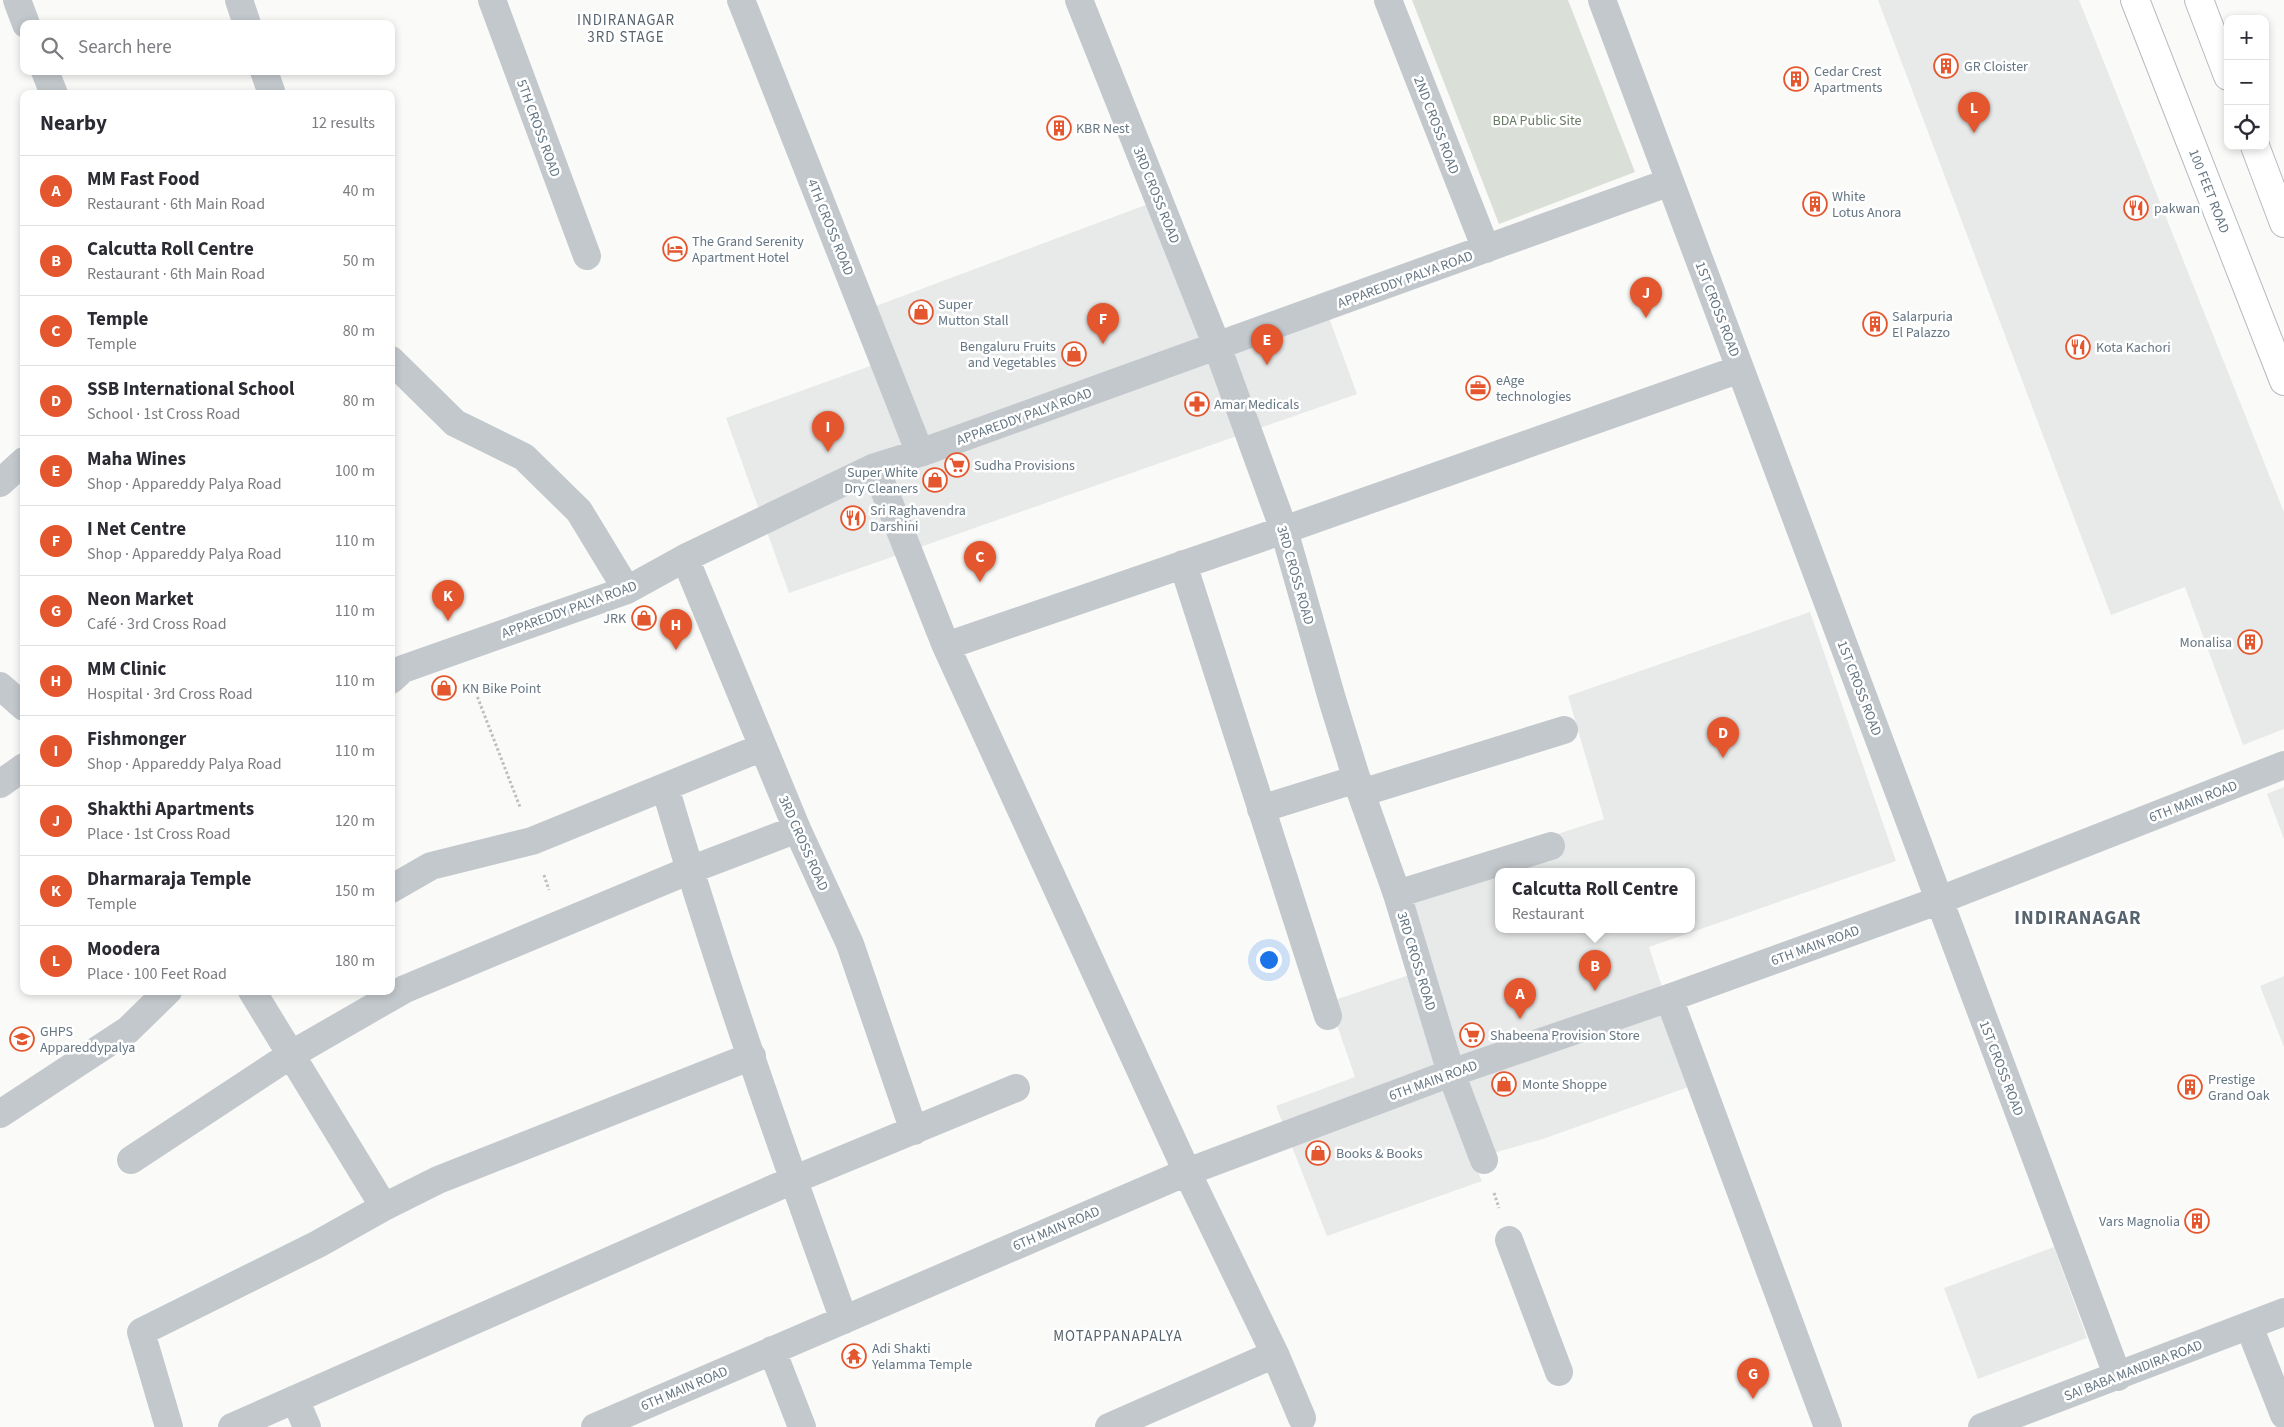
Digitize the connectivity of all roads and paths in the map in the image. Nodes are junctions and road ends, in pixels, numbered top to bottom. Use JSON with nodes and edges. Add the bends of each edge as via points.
{"nodes":[{"id":1,"x":17,"y":0,"type":"edge"},
{"id":2,"x":239,"y":0,"type":"edge"},
{"id":3,"x":492,"y":0,"type":"edge"},
{"id":4,"x":742,"y":0,"type":"edge"},
{"id":5,"x":1079,"y":0,"type":"edge"},
{"id":6,"x":1388,"y":0,"type":"edge"},
{"id":7,"x":1602,"y":0,"type":"edge"},
{"id":8,"x":2135,"y":0,"type":"edge"},
{"id":9,"x":2198,"y":0,"type":"edge"},
{"id":10,"x":24,"y":20,"type":"edge"},
{"id":11,"x":246,"y":20,"type":"edge"},
{"id":12,"x":2224,"y":66,"type":"edge"},
{"id":13,"x":47,"y":75,"type":"edge"},
{"id":14,"x":52,"y":90,"type":"edge"},
{"id":15,"x":2257,"y":150,"type":"edge"},
{"id":16,"x":1670,"y":182,"type":"junction"},
{"id":17,"x":2284,"y":223,"type":"edge"},
{"id":18,"x":1486,"y":249,"type":"junction"},
{"id":19,"x":587,"y":256,"type":"dead end"},
{"id":20,"x":1217,"y":346,"type":"junction"},
{"id":21,"x":395,"y":364,"type":"edge"},
{"id":22,"x":1740,"y":369,"type":"junction"},
{"id":23,"x":2284,"y":381,"type":"edge"},
{"id":24,"x":920,"y":453,"type":"junction"},
{"id":25,"x":20,"y":465,"type":"edge"},
{"id":26,"x":875,"y":467,"type":"junction"},
{"id":27,"x":0,"y":483,"type":"edge"},
{"id":28,"x":1284,"y":530,"type":"junction"},
{"id":29,"x":685,"y":558,"type":"junction"},
{"id":30,"x":1183,"y":564,"type":"junction"},
{"id":31,"x":627,"y":590,"type":"junction"},
{"id":32,"x":946,"y":646,"type":"junction"},
{"id":33,"x":459,"y":650,"type":"junction"},
{"id":34,"x":395,"y":676,"type":"edge"},
{"id":35,"x":0,"y":686,"type":"edge"},
{"id":36,"x":20,"y":704,"type":"edge"},
{"id":37,"x":1564,"y":730,"type":"dead end"},
{"id":38,"x":763,"y":747,"type":"junction"},
{"id":39,"x":2284,"y":765,"type":"edge"},
{"id":40,"x":20,"y":770,"type":"edge"},
{"id":41,"x":0,"y":784,"type":"edge"},
{"id":42,"x":1359,"y":786,"type":"junction"},
{"id":43,"x":665,"y":787,"type":"junction"},
{"id":44,"x":520,"y":805,"type":"dead end"},
{"id":45,"x":1261,"y":809,"type":"junction"},
{"id":46,"x":797,"y":829,"type":"junction"},
{"id":47,"x":1551,"y":846,"type":"dead end"},
{"id":48,"x":690,"y":870,"type":"junction"},
{"id":49,"x":395,"y":887,"type":"edge"},
{"id":50,"x":1397,"y":894,"type":"junction"},
{"id":51,"x":1940,"y":900,"type":"junction"},
{"id":52,"x":164,"y":995,"type":"edge"},
{"id":53,"x":255,"y":995,"type":"edge"},
{"id":54,"x":395,"y":995,"type":"edge"},
{"id":55,"x":395,"y":995,"type":"edge"},
{"id":56,"x":1669,"y":998,"type":"junction"},
{"id":57,"x":1328,"y":1016,"type":"dead end"},
{"id":58,"x":292,"y":1054,"type":"junction"},
{"id":59,"x":752,"y":1056,"type":"junction"},
{"id":60,"x":1451,"y":1073,"type":"junction"},
{"id":61,"x":1016,"y":1088,"type":"dead end"},
{"id":62,"x":0,"y":1114,"type":"edge"},
{"id":63,"x":914,"y":1131,"type":"junction"},
{"id":64,"x":131,"y":1160,"type":"dead end"},
{"id":65,"x":1484,"y":1160,"type":"joint"},
{"id":66,"x":1187,"y":1172,"type":"junction"},
{"id":67,"x":793,"y":1180,"type":"junction"},
{"id":68,"x":384,"y":1207,"type":"junction"},
{"id":69,"x":1509,"y":1240,"type":"joint"},
{"id":70,"x":2284,"y":1312,"type":"edge"},
{"id":71,"x":844,"y":1320,"type":"junction"},
{"id":72,"x":2249,"y":1326,"type":"junction"},
{"id":73,"x":772,"y":1350,"type":"junction"},
{"id":74,"x":1274,"y":1354,"type":"junction"},
{"id":75,"x":1559,"y":1372,"type":"dead end"},
{"id":76,"x":2118,"y":1377,"type":"junction"},
{"id":77,"x":295,"y":1399,"type":"junction"},
{"id":78,"x":2284,"y":1415,"type":"edge"},
{"id":79,"x":1302,"y":1418,"type":"dead end"},
{"id":80,"x":169,"y":1427,"type":"edge"},
{"id":81,"x":232,"y":1427,"type":"edge"},
{"id":82,"x":307,"y":1427,"type":"edge"},
{"id":83,"x":595,"y":1427,"type":"edge"},
{"id":84,"x":802,"y":1427,"type":"edge"},
{"id":85,"x":1109,"y":1427,"type":"edge"},
{"id":86,"x":1828,"y":1427,"type":"edge"},
{"id":87,"x":1982,"y":1427,"type":"edge"}],
"edges":[{"from":1,"to":10,"type":"street"},
{"from":2,"to":11,"type":"street"},
{"from":3,"to":19,"type":"street","name":"5TH CROSS ROAD"},
{"from":4,"to":24,"type":"street","name":"4TH CROSS ROAD"},
{"from":5,"to":20,"type":"street","name":"3RD CROSS ROAD"},
{"from":6,"to":18,"type":"street","name":"2ND CROSS ROAD"},
{"from":7,"to":16,"type":"street","name":"1ST CROSS ROAD"},
{"from":8,"to":23,"type":"main road","name":"100 FEET ROAD"},
{"from":9,"to":12,"type":"main road"},
{"from":13,"to":14,"type":"street"},
{"from":15,"to":17,"type":"main road"},
{"from":16,"to":18,"type":"street","name":"APPAREDDY PALYA ROAD"},
{"from":16,"to":22,"type":"street","name":"1ST CROSS ROAD"},
{"from":18,"to":20,"type":"street","name":"APPAREDDY PALYA ROAD"},
{"from":20,"to":24,"type":"street","name":"APPAREDDY PALYA ROAD"},
{"from":20,"to":28,"type":"street","name":"3RD CROSS ROAD"},
{"from":21,"to":31,"type":"street","via":[[455,423],[524,457],[579,511]]},
{"from":22,"to":28,"type":"street"},
{"from":22,"to":51,"type":"street","name":"1ST CROSS ROAD"},
{"from":24,"to":26,"type":"street","name":"APPAREDDY PALYA ROAD"},
{"from":25,"to":27,"type":"street"},
{"from":26,"to":29,"type":"street","name":"APPAREDDY PALYA ROAD"},
{"from":26,"to":32,"type":"street"},
{"from":28,"to":30,"type":"street"},
{"from":28,"to":42,"type":"street","name":"3RD CROSS ROAD"},
{"from":29,"to":31,"type":"street","name":"APPAREDDY PALYA ROAD"},
{"from":29,"to":38,"type":"street","name":"3RD CROSS ROAD"},
{"from":30,"to":32,"type":"street"},
{"from":30,"to":45,"type":"street"},
{"from":31,"to":33,"type":"street","name":"APPAREDDY PALYA ROAD"},
{"from":32,"to":66,"type":"street"},
{"from":33,"to":34,"type":"street","name":"APPAREDDY PALYA ROAD","via":[[403,669]]},
{"from":33,"to":44,"type":"path"},
{"from":35,"to":36,"type":"street"},
{"from":37,"to":42,"type":"street"},
{"from":38,"to":43,"type":"street"},
{"from":38,"to":46,"type":"street","name":"3RD CROSS ROAD"},
{"from":39,"to":51,"type":"street","name":"6TH MAIN ROAD"},
{"from":40,"to":41,"type":"street"},
{"from":42,"to":45,"type":"street"},
{"from":42,"to":50,"type":"street","name":"3RD CROSS ROAD"},
{"from":43,"to":48,"type":"street"},
{"from":43,"to":49,"type":"street","via":[[532,841],[431,866]]},
{"from":45,"to":57,"type":"street"},
{"from":46,"to":48,"type":"street"},
{"from":46,"to":63,"type":"street","name":"3RD CROSS ROAD","via":[[850,944]]},
{"from":47,"to":50,"type":"street"},
{"from":48,"to":54,"type":"street"},
{"from":48,"to":59,"type":"street"},
{"from":50,"to":60,"type":"street","name":"3RD CROSS ROAD"},
{"from":51,"to":56,"type":"street","name":"6TH MAIN ROAD"},
{"from":51,"to":76,"type":"street","name":"1ST CROSS ROAD"},
{"from":52,"to":62,"type":"street","via":[[128,1030]]},
{"from":53,"to":58,"type":"street"},
{"from":55,"to":58,"type":"street"},
{"from":56,"to":60,"type":"street","name":"6TH MAIN ROAD"},
{"from":56,"to":86,"type":"street"},
{"from":58,"to":64,"type":"street"},
{"from":58,"to":68,"type":"street"},
{"from":59,"to":67,"type":"street"},
{"from":59,"to":68,"type":"street","via":[[438,1180]]},
{"from":60,"to":65,"type":"street","name":"3RD CROSS ROAD"},
{"from":60,"to":66,"type":"street","name":"6TH MAIN ROAD"},
{"from":61,"to":63,"type":"street"},
{"from":63,"to":67,"type":"street"},
{"from":65,"to":69,"type":"path"},
{"from":66,"to":71,"type":"street","name":"6TH MAIN ROAD"},
{"from":66,"to":74,"type":"street"},
{"from":67,"to":71,"type":"street"},
{"from":67,"to":77,"type":"street"},
{"from":68,"to":80,"type":"street","via":[[318,1244],[141,1332]]},
{"from":69,"to":75,"type":"street"},
{"from":70,"to":72,"type":"street","name":"SAI BABA MANDIRA ROAD"},
{"from":71,"to":73,"type":"street","name":"6TH MAIN ROAD"},
{"from":72,"to":76,"type":"street","name":"SAI BABA MANDIRA ROAD"},
{"from":72,"to":78,"type":"street"},
{"from":73,"to":83,"type":"street","name":"6TH MAIN ROAD"},
{"from":73,"to":84,"type":"street"},
{"from":74,"to":79,"type":"street"},
{"from":74,"to":85,"type":"street"},
{"from":76,"to":87,"type":"street","name":"SAI BABA MANDIRA ROAD"},
{"from":77,"to":81,"type":"street"},
{"from":77,"to":82,"type":"street"}]}
